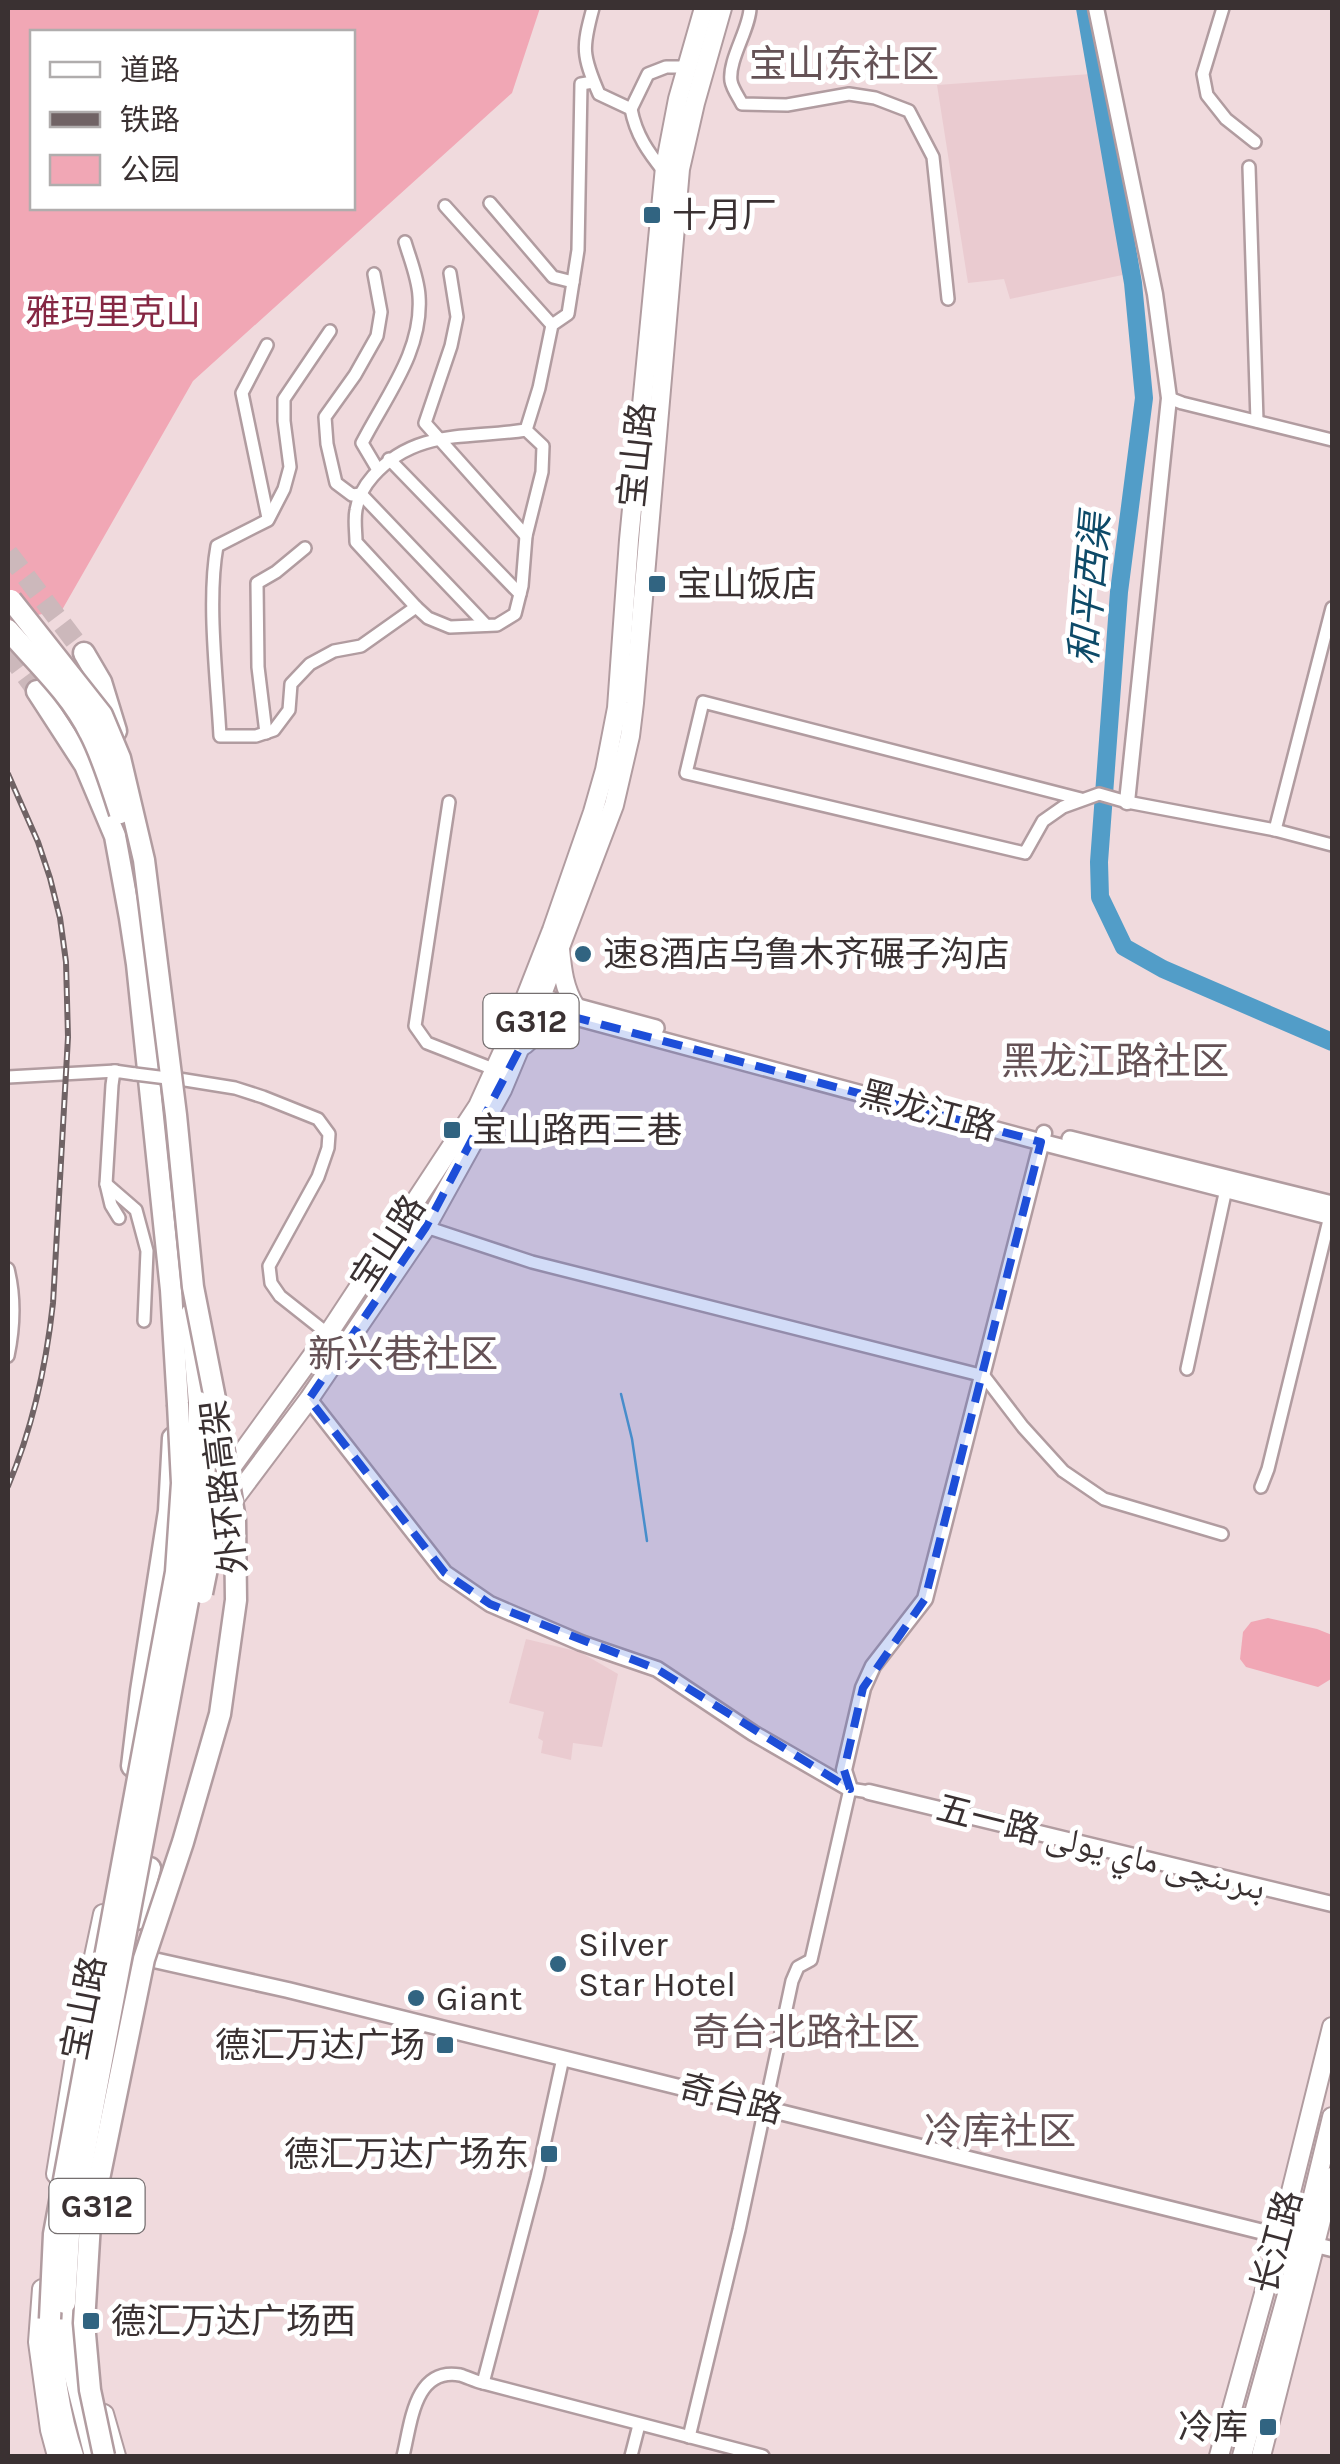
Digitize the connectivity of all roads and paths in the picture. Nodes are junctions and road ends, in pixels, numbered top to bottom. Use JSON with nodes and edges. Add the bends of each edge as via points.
{"nodes":[{"id":1,"x":593,"y":8,"type":"edge"},
{"id":2,"x":704,"y":8,"type":"edge"},
{"id":3,"x":722,"y":8,"type":"edge"},
{"id":4,"x":750,"y":8,"type":"edge"},
{"id":5,"x":1096,"y":8,"type":"edge"},
{"id":6,"x":1223,"y":8,"type":"edge"},
{"id":7,"x":686,"y":67,"type":"junction"},
{"id":8,"x":594,"y":82,"type":"junction"},
{"id":9,"x":631,"y":109,"type":"junction"},
{"id":10,"x":1255,"y":142,"type":"dead end"},
{"id":11,"x":1248,"y":167,"type":"dead end"},
{"id":12,"x":665,"y":172,"type":"junction"},
{"id":13,"x":490,"y":203,"type":"dead end"},
{"id":14,"x":445,"y":206,"type":"dead end"},
{"id":15,"x":404,"y":242,"type":"dead end"},
{"id":16,"x":450,"y":272,"type":"dead end"},
{"id":17,"x":374,"y":274,"type":"dead end"},
{"id":18,"x":573,"y":282,"type":"junction"},
{"id":19,"x":948,"y":299,"type":"dead end"},
{"id":20,"x":552,"y":325,"type":"junction"},
{"id":21,"x":330,"y":331,"type":"dead end"},
{"id":22,"x":267,"y":346,"type":"dead end"},
{"id":23,"x":1169,"y":398,"type":"junction"},
{"id":24,"x":1257,"y":420,"type":"junction"},
{"id":25,"x":526,"y":430,"type":"junction"},
{"id":26,"x":436,"y":438,"type":"junction"},
{"id":27,"x":1332,"y":440,"type":"edge"},
{"id":28,"x":389,"y":460,"type":"junction"},
{"id":29,"x":378,"y":470,"type":"junction"},
{"id":30,"x":360,"y":494,"type":"junction"},
{"id":31,"x":268,"y":520,"type":"junction"},
{"id":32,"x":526,"y":536,"type":"junction"},
{"id":33,"x":305,"y":548,"type":"dead end"},
{"id":34,"x":520,"y":594,"type":"junction"},
{"id":35,"x":11,"y":600,"type":"dead end"},
{"id":36,"x":416,"y":608,"type":"junction"},
{"id":37,"x":1332,"y":608,"type":"edge"},
{"id":38,"x":486,"y":625,"type":"junction"},
{"id":39,"x":8,"y":630,"type":"edge"},
{"id":40,"x":84,"y":653,"type":"tunnel mouth"},
{"id":41,"x":37,"y":690,"type":"tunnel mouth"},
{"id":42,"x":266,"y":732,"type":"junction"},
{"id":43,"x":1081,"y":799,"type":"junction"},
{"id":44,"x":449,"y":802,"type":"dead end"},
{"id":45,"x":1126,"y":802,"type":"junction"},
{"id":46,"x":1274,"y":830,"type":"junction"},
{"id":47,"x":1332,"y":845,"type":"edge"},
{"id":48,"x":560,"y":946,"type":"junction"},
{"id":49,"x":532,"y":1000,"type":"junction"},
{"id":50,"x":573,"y":1011,"type":"junction"},
{"id":51,"x":520,"y":1048,"type":"junction"},
{"id":52,"x":496,"y":1070,"type":"junction"},
{"id":53,"x":116,"y":1071,"type":"junction"},
{"id":54,"x":8,"y":1077,"type":"edge"},
{"id":55,"x":1043,"y":1137,"type":"junction"},
{"id":56,"x":106,"y":1184,"type":"junction"},
{"id":57,"x":1226,"y":1189,"type":"junction"},
{"id":58,"x":1332,"y":1212,"type":"edge"},
{"id":59,"x":120,"y":1218,"type":"dead end"},
{"id":60,"x":426,"y":1228,"type":"junction"},
{"id":61,"x":8,"y":1269,"type":"edge"},
{"id":62,"x":144,"y":1321,"type":"dead end"},
{"id":63,"x":328,"y":1334,"type":"junction"},
{"id":64,"x":8,"y":1356,"type":"edge"},
{"id":65,"x":1187,"y":1369,"type":"dead end"},
{"id":66,"x":984,"y":1376,"type":"junction"},
{"id":67,"x":175,"y":1381,"type":"junction"},
{"id":68,"x":310,"y":1399,"type":"junction"},
{"id":69,"x":188,"y":1403,"type":"junction"},
{"id":70,"x":1260,"y":1487,"type":"dead end"},
{"id":71,"x":1222,"y":1534,"type":"dead end"},
{"id":72,"x":850,"y":1789,"type":"junction"},
{"id":73,"x":870,"y":1792,"type":"joint"},
{"id":74,"x":127,"y":1807,"type":"junction"},
{"id":75,"x":1332,"y":1904,"type":"edge"},
{"id":76,"x":127,"y":1954,"type":"junction"},
{"id":77,"x":1332,"y":2027,"type":"edge"},
{"id":78,"x":563,"y":2058,"type":"junction"},
{"id":79,"x":765,"y":2107,"type":"junction"},
{"id":80,"x":1332,"y":2117,"type":"edge"},
{"id":81,"x":1332,"y":2177,"type":"edge"},
{"id":82,"x":1280,"y":2236,"type":"junction"},
{"id":83,"x":1316,"y":2245,"type":"edge"},
{"id":84,"x":483,"y":2384,"type":"junction"},
{"id":85,"x":639,"y":2425,"type":"junction"},
{"id":86,"x":689,"y":2436,"type":"junction"},
{"id":87,"x":57,"y":2456,"type":"edge"},
{"id":88,"x":73,"y":2456,"type":"edge"},
{"id":89,"x":93,"y":2456,"type":"edge"},
{"id":90,"x":104,"y":2456,"type":"edge"},
{"id":91,"x":116,"y":2456,"type":"edge"},
{"id":92,"x":403,"y":2456,"type":"edge"},
{"id":93,"x":631,"y":2456,"type":"edge"},
{"id":94,"x":764,"y":2456,"type":"edge"},
{"id":95,"x":1219,"y":2456,"type":"edge"},
{"id":96,"x":1242,"y":2456,"type":"edge"},
{"id":97,"x":1261,"y":2456,"type":"edge"}],
"edges":[{"from":1,"to":8,"type":"street","via":[[584,62]]},
{"from":2,"to":7,"type":"main road","name":"宝山路","number":"G312"},
{"from":3,"to":48,"type":"main road","name":"宝山路","number":"G312","via":[[680,169],[630,736],[614,805]]},
{"from":4,"to":19,"type":"street","via":[[731,82],[742,104],[787,105],[850,94],[909,112],[933,157]]},
{"from":5,"to":23,"type":"street","via":[[1155,294]]},
{"from":6,"to":10,"type":"street","via":[[1203,74],[1207,95]]},
{"from":7,"to":9,"type":"street","via":[[648,74]]},
{"from":7,"to":12,"type":"main road","name":"宝山路","number":"G312"},
{"from":8,"to":9,"type":"street","via":[[599,94]]},
{"from":8,"to":18,"type":"street","via":[[581,84]]},
{"from":9,"to":12,"type":"street","via":[[645,148]]},
{"from":11,"to":24,"type":"street"},
{"from":12,"to":49,"type":"main road","name":"宝山路","number":"G312","via":[[616,708],[593,812]]},
{"from":13,"to":18,"type":"street","via":[[553,277]]},
{"from":14,"to":20,"type":"street"},
{"from":15,"to":29,"type":"street","via":[[419,293],[418,326],[398,381],[362,442]]},
{"from":16,"to":26,"type":"street","via":[[458,317],[425,424]]},
{"from":17,"to":30,"type":"street","via":[[381,312],[377,336],[325,416],[336,482]]},
{"from":18,"to":20,"type":"street","via":[[568,314]]},
{"from":20,"to":25,"type":"street"},
{"from":21,"to":31,"type":"street","via":[[284,399],[290,467]]},
{"from":22,"to":31,"type":"street","via":[[242,393]]},
{"from":23,"to":24,"type":"street"},
{"from":23,"to":45,"type":"street"},
{"from":24,"to":27,"type":"street"},
{"from":25,"to":26,"type":"street"},
{"from":25,"to":32,"type":"street","via":[[543,446]]},
{"from":26,"to":28,"type":"street"},
{"from":26,"to":32,"type":"street"},
{"from":28,"to":29,"type":"street"},
{"from":28,"to":34,"type":"street"},
{"from":29,"to":30,"type":"street"},
{"from":30,"to":36,"type":"street","via":[[356,542]]},
{"from":30,"to":38,"type":"street"},
{"from":31,"to":42,"type":"street","via":[[217,546],[214,563],[220,736]]},
{"from":32,"to":34,"type":"street"},
{"from":33,"to":42,"type":"street","via":[[257,583]]},
{"from":34,"to":38,"type":"street","via":[[514,614]]},
{"from":35,"to":90,"type":"highway","name":"外环路高架","bridge":true,"via":[[102,715],[120,758],[144,860],[193,1287],[235,1520],[236,1600],[220,1714],[144,1959],[90,2223],[84,2323]]},
{"from":36,"to":38,"type":"street","via":[[450,627]]},
{"from":36,"to":42,"type":"street","via":[[361,646],[310,664],[291,684],[289,710]]},
{"from":37,"to":46,"type":"street"},
{"from":39,"to":89,"type":"highway","name":"外环路高架","bridge":true,"via":[[89,729],[120,813],[167,1123],[184,1296],[226,1528],[227,1608],[211,1722],[132,1967],[81,2231],[74,2323],[79,2400]]},
{"from":40,"to":69,"type":"highway","via":[[101,682],[124,760],[136,833],[189,1290]]},
{"from":41,"to":67,"type":"highway","via":[[85,764],[114,836],[139,984],[172,1290]]},
{"from":43,"to":43,"type":"street","via":[[703,702],[686,773],[1025,853],[1043,822]]},
{"from":43,"to":45,"type":"street","via":[[1099,794]]},
{"from":44,"to":52,"type":"street","via":[[415,1026],[426,1043]]},
{"from":45,"to":46,"type":"street"},
{"from":46,"to":47,"type":"street"},
{"from":48,"to":49,"type":"main road","name":"宝山路","number":"G312"},
{"from":48,"to":50,"type":"main road"},
{"from":49,"to":50,"type":"main road","name":"黑龙江路"},
{"from":49,"to":51,"type":"main road","name":"宝山路","number":"G312"},
{"from":49,"to":52,"type":"main road","name":"宝山路","number":"G312"},
{"from":50,"to":51,"type":"main road"},
{"from":50,"to":55,"type":"main road","name":"黑龙江路"},
{"from":51,"to":60,"type":"main road","name":"宝山路","number":"G312"},
{"from":52,"to":63,"type":"main road","name":"宝山路","number":"G312"},
{"from":53,"to":54,"type":"street"},
{"from":53,"to":56,"type":"street"},
{"from":53,"to":63,"type":"street","bridge":true,"via":[[235,1088],[318,1118],[329,1134],[328,1148],[268,1266],[280,1296]]},
{"from":55,"to":57,"type":"main road","name":"黑龙江路"},
{"from":55,"to":58,"type":"main road","name":"黑龙江路"},
{"from":55,"to":66,"type":"street"},
{"from":56,"to":59,"type":"street"},
{"from":56,"to":62,"type":"street","via":[[136,1210],[147,1251]]},
{"from":57,"to":58,"type":"main road","name":"黑龙江路"},
{"from":57,"to":65,"type":"street"},
{"from":58,"to":70,"type":"street"},
{"from":60,"to":66,"type":"street","via":[[532,1262]]},
{"from":60,"to":68,"type":"main road","name":"宝山路","number":"G312"},
{"from":61,"to":64,"type":"street"},
{"from":63,"to":74,"type":"main road","name":"宝山路","number":"G312","via":[[187,1530],[160,1620]]},
{"from":66,"to":71,"type":"street","via":[[1064,1471],[1104,1499]]},
{"from":66,"to":72,"type":"street","via":[[926,1599],[862,1688],[844,1770]]},
{"from":67,"to":69,"type":"highway"},
{"from":67,"to":74,"type":"highway","bridge":true,"via":[[169,1511]]},
{"from":68,"to":72,"type":"street","via":[[445,1573],[490,1604],[656,1669]]},
{"from":68,"to":76,"type":"main road","name":"宝山路","number":"G312","via":[[205,1538],[175,1620]]},
{"from":69,"to":76,"type":"highway","bridge":true,"via":[[214,1534],[150,1868]]},
{"from":69,"to":88,"type":"highway","bridge":true,"via":[[176,1572],[54,2234],[54,2379]]},
{"from":69,"to":89,"type":"highway","bridge":true,"via":[[199,1482],[193,1574],[69,2236],[65,2303]]},
{"from":72,"to":73,"type":"street"},
{"from":72,"to":79,"type":"street","via":[[811,1960],[794,1964]]},
{"from":73,"to":75,"type":"street","name":"五一路 بىرىنچى ماي يولى"},
{"from":74,"to":87,"type":"main road","name":"宝山路","number":"G312","via":[[66,2099],[45,2250],[38,2342]]},
{"from":76,"to":78,"type":"street","name":"奇台路"},
{"from":76,"to":91,"type":"main road","name":"宝山路","number":"G312","via":[[94,2230],[91,2321]]},
{"from":77,"to":82,"type":"main road","name":"长江路"},
{"from":78,"to":79,"type":"street","name":"奇台路"},
{"from":78,"to":84,"type":"street"},
{"from":79,"to":82,"type":"street","name":"奇台路"},
{"from":79,"to":86,"type":"street"},
{"from":80,"to":83,"type":"main road","name":"长江路"},
{"from":81,"to":83,"type":"main road"},
{"from":82,"to":83,"type":"street","name":"奇台路"},
{"from":82,"to":95,"type":"main road","name":"长江路"},
{"from":83,"to":96,"type":"main road","name":"长江路"},
{"from":83,"to":97,"type":"main road"},
{"from":84,"to":85,"type":"street"},
{"from":84,"to":92,"type":"street","via":[[458,2375],[425,2384]]},
{"from":85,"to":86,"type":"street"},
{"from":85,"to":93,"type":"street"},
{"from":86,"to":94,"type":"street"}]}
